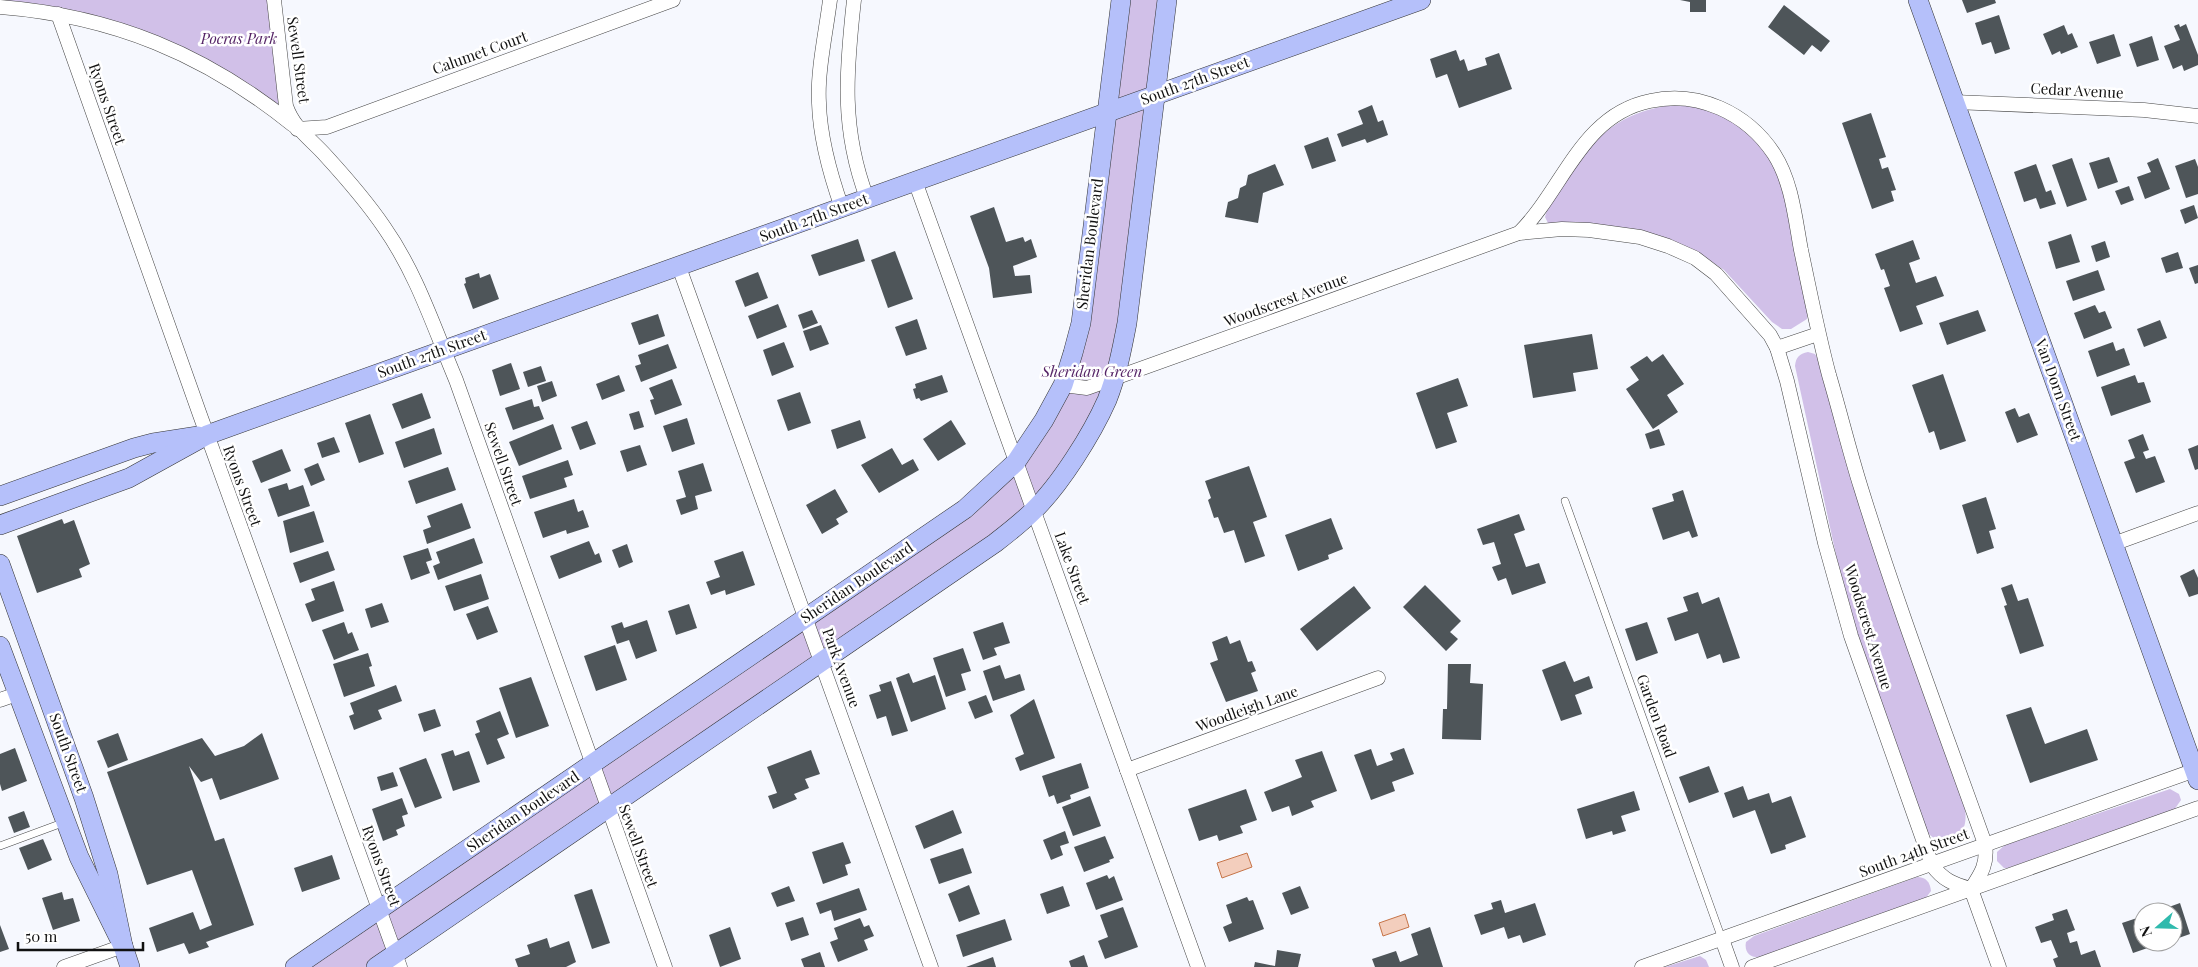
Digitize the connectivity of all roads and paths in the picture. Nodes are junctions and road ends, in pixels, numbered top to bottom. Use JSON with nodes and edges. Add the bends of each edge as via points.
{"nodes":[{"id":1,"x":274,"y":0,"type":"edge"},
{"id":2,"x":673,"y":0,"type":"edge"},
{"id":3,"x":830,"y":0,"type":"edge"},
{"id":4,"x":854,"y":0,"type":"edge"},
{"id":5,"x":1120,"y":0,"type":"edge"},
{"id":6,"x":1167,"y":0,"type":"edge"},
{"id":7,"x":1421,"y":0,"type":"edge"},
{"id":8,"x":1918,"y":0,"type":"edge"},
{"id":9,"x":0,"y":8,"type":"edge"},
{"id":10,"x":58,"y":14,"type":"junction"},
{"id":11,"x":1155,"y":96,"type":"junction"},
{"id":12,"x":1954,"y":102,"type":"junction"},
{"id":13,"x":1106,"y":114,"type":"junction"},
{"id":14,"x":2198,"y":116,"type":"edge"},
{"id":15,"x":298,"y":129,"type":"junction"},
{"id":16,"x":915,"y":181,"type":"junction"},
{"id":17,"x":868,"y":198,"type":"junction"},
{"id":18,"x":842,"y":208,"type":"junction"},
{"id":19,"x":1519,"y":233,"type":"junction"},
{"id":20,"x":679,"y":267,"type":"junction"},
{"id":21,"x":1818,"y":334,"type":"junction"},
{"id":22,"x":1777,"y":348,"type":"junction"},
{"id":23,"x":444,"y":350,"type":"junction"},
{"id":24,"x":1114,"y":379,"type":"junction"},
{"id":25,"x":1064,"y":385,"type":"junction"},
{"id":26,"x":207,"y":435,"type":"junction"},
{"id":27,"x":1016,"y":462,"type":"junction"},
{"id":28,"x":0,"y":496,"type":"edge"},
{"id":29,"x":1565,"y":501,"type":"dead end"},
{"id":30,"x":1034,"y":511,"type":"junction"},
{"id":31,"x":2198,"y":513,"type":"edge"},
{"id":32,"x":0,"y":525,"type":"edge"},
{"id":33,"x":2113,"y":544,"type":"junction"},
{"id":34,"x":0,"y":564,"type":"edge"},
{"id":35,"x":806,"y":618,"type":"junction"},
{"id":36,"x":0,"y":646,"type":"edge"},
{"id":37,"x":822,"y":662,"type":"junction"},
{"id":38,"x":1378,"y":678,"type":"dead end"},
{"id":39,"x":9,"y":697,"type":"edge"},
{"id":40,"x":592,"y":764,"type":"junction"},
{"id":41,"x":1127,"y":770,"type":"junction"},
{"id":42,"x":2197,"y":773,"type":"edge"},
{"id":43,"x":2198,"y":808,"type":"edge"},
{"id":44,"x":608,"y":809,"type":"junction"},
{"id":45,"x":65,"y":822,"type":"junction"},
{"id":46,"x":1985,"y":844,"type":"junction"},
{"id":47,"x":0,"y":846,"type":"edge"},
{"id":48,"x":1932,"y":864,"type":"junction"},
{"id":49,"x":1971,"y":889,"type":"junction"},
{"id":50,"x":379,"y":910,"type":"junction"},
{"id":51,"x":1722,"y":939,"type":"junction"},
{"id":52,"x":123,"y":946,"type":"junction"},
{"id":53,"x":397,"y":960,"type":"edge"},
{"id":54,"x":64,"y":967,"type":"edge"},
{"id":55,"x":130,"y":967,"type":"edge"},
{"id":56,"x":295,"y":967,"type":"edge"},
{"id":57,"x":376,"y":967,"type":"edge"},
{"id":58,"x":665,"y":967,"type":"edge"},
{"id":59,"x":931,"y":967,"type":"edge"},
{"id":60,"x":1198,"y":967,"type":"edge"},
{"id":61,"x":1642,"y":967,"type":"edge"},
{"id":62,"x":1732,"y":967,"type":"edge"},
{"id":63,"x":1752,"y":967,"type":"edge"},
{"id":64,"x":1998,"y":967,"type":"edge"}],
"edges":[{"from":1,"to":15,"type":"street","name":"Sewell Street","via":[[286,106]]},
{"from":2,"to":15,"type":"street","name":"Calumet Court","via":[[327,127]]},
{"from":3,"to":18,"type":"street","via":[[818,101],[827,161]]},
{"from":4,"to":17,"type":"street","via":[[846,96],[857,170]]},
{"from":5,"to":13,"type":"main road","name":"Sheridan Boulevard"},
{"from":6,"to":11,"type":"main road"},
{"from":7,"to":11,"type":"main road","name":"South 27th Street"},
{"from":8,"to":12,"type":"main road","name":"Van Dorn Street"},
{"from":9,"to":10,"type":"street"},
{"from":10,"to":15,"type":"street","via":[[100,23],[185,54],[256,96]]},
{"from":10,"to":26,"type":"street","name":"Ryons Street"},
{"from":11,"to":13,"type":"main road","name":"South 27th Street"},
{"from":11,"to":24,"type":"main road","via":[[1127,323]]},
{"from":12,"to":14,"type":"street","name":"Cedar Avenue","via":[[2144,110]]},
{"from":12,"to":33,"type":"main road","name":"Van Dorn Street"},
{"from":13,"to":16,"type":"main road","name":"South 27th Street"},
{"from":13,"to":25,"type":"main road","name":"Sheridan Boulevard","via":[[1081,322]]},
{"from":15,"to":23,"type":"street","name":"Sewell Street","via":[[357,190],[386,229],[426,304]]},
{"from":16,"to":17,"type":"main road","name":"South 27th Street"},
{"from":16,"to":27,"type":"street","name":"Lake Street"},
{"from":17,"to":18,"type":"main road","name":"South 27th Street"},
{"from":18,"to":20,"type":"main road","name":"South 27th Street"},
{"from":19,"to":21,"type":"street","name":"Woodscrest Avenue","via":[[1534,218],[1587,138],[1614,115],[1651,100],[1672,99],[1712,105],[1746,123],[1773,152],[1783,169]]},
{"from":19,"to":22,"type":"street","name":"Woodscrest Avenue","via":[[1562,229],[1613,232],[1640,237],[1695,258],[1716,274],[1760,323]]},
{"from":19,"to":24,"type":"street","name":"Woodscrest Avenue"},
{"from":20,"to":23,"type":"main road","name":"South 27th Street"},
{"from":20,"to":35,"type":"street","name":"Park Avenue"},
{"from":21,"to":22,"type":"street"},
{"from":21,"to":46,"type":"street","name":"Woodscrest Avenue","via":[[1860,487]]},
{"from":22,"to":48,"type":"street","name":"Woodscrest Avenue","via":[[1851,636]]},
{"from":23,"to":26,"type":"main road","name":"South 27th Street"},
{"from":23,"to":40,"type":"street","name":"Sewell Street"},
{"from":24,"to":25,"type":"street","name":"Woodscrest Avenue","via":[[1086,388]]},
{"from":24,"to":30,"type":"main road","via":[[1087,437],[1068,468]]},
{"from":25,"to":27,"type":"main road","name":"Sheridan Boulevard"},
{"from":26,"to":28,"type":"main road","name":"South 27th Street","via":[[134,448]]},
{"from":26,"to":32,"type":"main road","name":"South 27th Street","via":[[129,478]]},
{"from":26,"to":50,"type":"street","name":"Ryons Street"},
{"from":27,"to":30,"type":"street","name":"Lake Street"},
{"from":27,"to":35,"type":"main road","name":"Sheridan Boulevard","via":[[965,509]]},
{"from":29,"to":51,"type":"lane","name":"Garden Road"},
{"from":30,"to":37,"type":"main road","via":[[995,544]]},
{"from":30,"to":41,"type":"street","name":"Lake Street"},
{"from":31,"to":33,"type":"street"},
{"from":33,"to":42,"type":"main road","name":"Van Dorn Street"},
{"from":34,"to":52,"type":"main road","name":"South Street","via":[[84,798],[108,874]]},
{"from":35,"to":37,"type":"street","name":"Park Avenue"},
{"from":35,"to":40,"type":"main road","name":"Sheridan Boulevard"},
{"from":36,"to":39,"type":"main road","name":"South Street"},
{"from":37,"to":44,"type":"main road"},
{"from":37,"to":59,"type":"street","name":"Park Avenue"},
{"from":38,"to":41,"type":"street","name":"Woodleigh Lane"},
{"from":39,"to":45,"type":"main road","name":"South Street"},
{"from":40,"to":44,"type":"street","name":"Sewell Street"},
{"from":40,"to":50,"type":"main road","name":"Sheridan Boulevard"},
{"from":41,"to":60,"type":"street","name":"Lake Street"},
{"from":42,"to":46,"type":"street","name":"South 24th Street"},
{"from":43,"to":49,"type":"street"},
{"from":44,"to":53,"type":"main road"},
{"from":44,"to":58,"type":"street","name":"Sewell Street"},
{"from":45,"to":47,"type":"lane"},
{"from":45,"to":52,"type":"main road","name":"South Street","via":[[79,858]]},
{"from":46,"to":48,"type":"street","name":"South 24th Street"},
{"from":46,"to":49,"type":"street","name":"Woodscrest Avenue","via":[[1985,868]]},
{"from":48,"to":49,"type":"street","name":"Woodscrest Avenue","via":[[1950,884]]},
{"from":48,"to":51,"type":"street","name":"South 24th Street"},
{"from":49,"to":63,"type":"street"},
{"from":49,"to":64,"type":"street"},
{"from":50,"to":53,"type":"street","name":"Ryons Street"},
{"from":50,"to":56,"type":"main road","name":"Sheridan Boulevard"},
{"from":51,"to":61,"type":"street","name":"South 24th Street"},
{"from":51,"to":62,"type":"street"},
{"from":52,"to":54,"type":"street"},
{"from":52,"to":55,"type":"main road","name":"South Street"},
{"from":53,"to":57,"type":"main road"}]}
